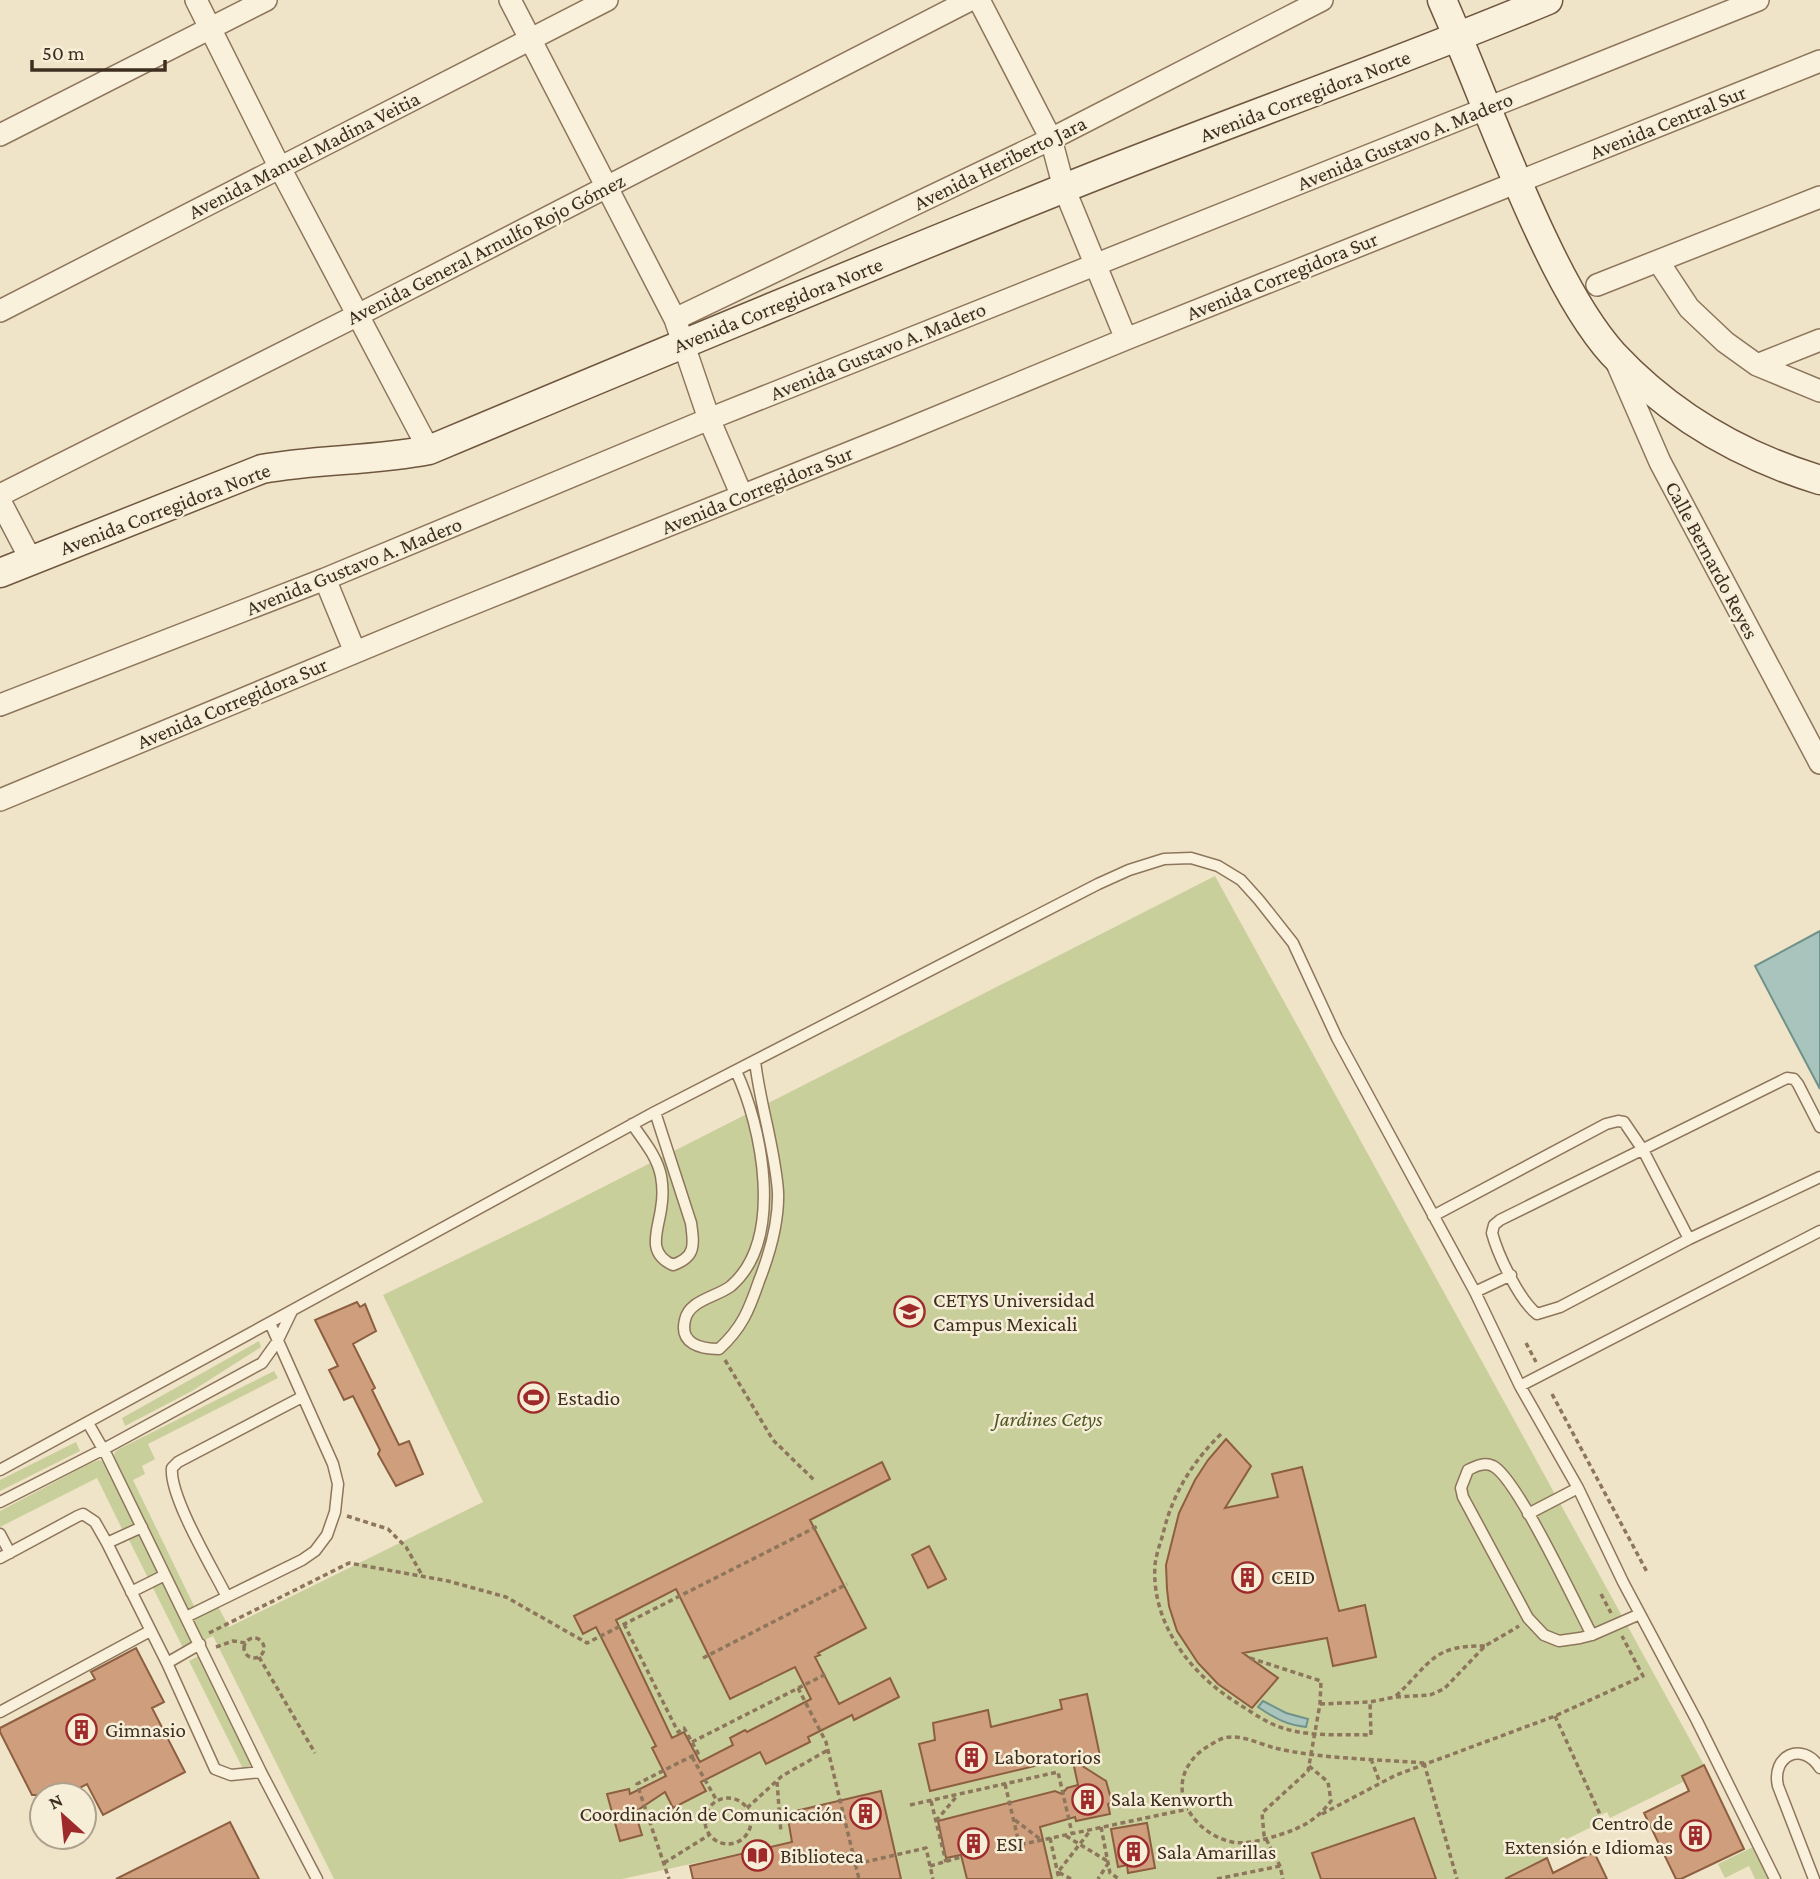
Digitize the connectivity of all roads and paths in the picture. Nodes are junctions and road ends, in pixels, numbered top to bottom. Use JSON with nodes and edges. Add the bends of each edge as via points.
{"nodes":[{"id":1,"x":196,"y":0,"type":"edge"},
{"id":2,"x":266,"y":0,"type":"edge"},
{"id":3,"x":510,"y":0,"type":"edge"},
{"id":4,"x":607,"y":0,"type":"edge"},
{"id":5,"x":970,"y":0,"type":"edge"},
{"id":6,"x":979,"y":0,"type":"edge"},
{"id":7,"x":1322,"y":0,"type":"edge"},
{"id":8,"x":1442,"y":0,"type":"edge"},
{"id":9,"x":1548,"y":0,"type":"edge"},
{"id":10,"x":1758,"y":0,"type":"edge"},
{"id":11,"x":210,"y":28,"type":"junction"},
{"id":12,"x":1459,"y":38,"type":"junction"},
{"id":13,"x":530,"y":40,"type":"junction"},
{"id":14,"x":1820,"y":61,"type":"edge"},
{"id":15,"x":1486,"y":108,"type":"junction"},
{"id":16,"x":0,"y":135,"type":"edge"},
{"id":17,"x":1051,"y":139,"type":"junction"},
{"id":18,"x":280,"y":167,"type":"junction"},
{"id":19,"x":1515,"y":183,"type":"junction"},
{"id":20,"x":607,"y":187,"type":"junction"},
{"id":21,"x":1065,"y":188,"type":"junction"},
{"id":22,"x":1820,"y":197,"type":"edge"},
{"id":23,"x":1658,"y":261,"type":"junction"},
{"id":24,"x":1096,"y":265,"type":"junction"},
{"id":25,"x":1597,"y":285,"type":"dead end"},
{"id":26,"x":0,"y":311,"type":"edge"},
{"id":27,"x":358,"y":316,"type":"junction"},
{"id":28,"x":679,"y":331,"type":"junction"},
{"id":29,"x":1126,"y":339,"type":"junction"},
{"id":30,"x":1820,"y":340,"type":"edge"},
{"id":31,"x":1612,"y":353,"type":"junction"},
{"id":32,"x":1757,"y":365,"type":"junction"},
{"id":33,"x":1820,"y":391,"type":"edge"},
{"id":34,"x":709,"y":419,"type":"junction"},
{"id":35,"x":429,"y":450,"type":"junction"},
{"id":36,"x":1820,"y":480,"type":"edge"},
{"id":37,"x":0,"y":495,"type":"edge"},
{"id":38,"x":742,"y":496,"type":"junction"},
{"id":39,"x":0,"y":501,"type":"edge"},
{"id":40,"x":31,"y":560,"type":"junction"},
{"id":41,"x":0,"y":572,"type":"edge"},
{"id":42,"x":325,"y":579,"type":"junction"},
{"id":43,"x":355,"y":652,"type":"junction"},
{"id":44,"x":0,"y":705,"type":"edge"},
{"id":45,"x":1820,"y":763,"type":"edge"},
{"id":46,"x":0,"y":800,"type":"edge"},
{"id":47,"x":755,"y":1061,"type":"junction"},
{"id":48,"x":736,"y":1071,"type":"junction"},
{"id":49,"x":655,"y":1112,"type":"junction"},
{"id":50,"x":632,"y":1124,"type":"junction"},
{"id":51,"x":1820,"y":1127,"type":"edge"},
{"id":52,"x":1643,"y":1150,"type":"junction"},
{"id":53,"x":1820,"y":1177,"type":"edge"},
{"id":54,"x":1433,"y":1216,"type":"junction"},
{"id":55,"x":1820,"y":1231,"type":"edge"},
{"id":56,"x":1689,"y":1239,"type":"junction"},
{"id":57,"x":1511,"y":1275,"type":"junction"},
{"id":58,"x":1475,"y":1292,"type":"junction"},
{"id":59,"x":292,"y":1311,"type":"junction"},
{"id":60,"x":270,"y":1323,"type":"junction"},
{"id":61,"x":277,"y":1342,"type":"junction"},
{"id":62,"x":1526,"y":1343,"type":"dead end"},
{"id":63,"x":719,"y":1349,"type":"junction"},
{"id":64,"x":1537,"y":1364,"type":"dead end"},
{"id":65,"x":1520,"y":1386,"type":"junction"},
{"id":66,"x":1552,"y":1394,"type":"dead end"},
{"id":67,"x":302,"y":1397,"type":"junction"},
{"id":68,"x":88,"y":1423,"type":"junction"},
{"id":69,"x":1221,"y":1434,"type":"dead end"},
{"id":70,"x":104,"y":1449,"type":"junction"},
{"id":71,"x":0,"y":1470,"type":"edge"},
{"id":72,"x":814,"y":1480,"type":"dead end"},
{"id":73,"x":1578,"y":1488,"type":"junction"},
{"id":74,"x":0,"y":1502,"type":"edge"},
{"id":75,"x":335,"y":1512,"type":"junction"},
{"id":76,"x":1528,"y":1514,"type":"junction"},
{"id":77,"x":818,"y":1526,"type":"dead end"},
{"id":78,"x":142,"y":1527,"type":"junction"},
{"id":79,"x":0,"y":1535,"type":"edge"},
{"id":80,"x":107,"y":1544,"type":"junction"},
{"id":81,"x":5,"y":1555,"type":"edge"},
{"id":82,"x":1647,"y":1572,"type":"dead end"},
{"id":83,"x":165,"y":1575,"type":"junction"},
{"id":84,"x":422,"y":1575,"type":"junction"},
{"id":85,"x":847,"y":1584,"type":"dead end"},
{"id":86,"x":131,"y":1592,"type":"junction"},
{"id":87,"x":227,"y":1597,"type":"junction"},
{"id":88,"x":1640,"y":1614,"type":"junction"},
{"id":89,"x":186,"y":1617,"type":"junction"},
{"id":90,"x":624,"y":1625,"type":"junction"},
{"id":91,"x":1521,"y":1625,"type":"dead end"},
{"id":92,"x":150,"y":1631,"type":"junction"},
{"id":93,"x":209,"y":1633,"type":"dead end"},
{"id":94,"x":1592,"y":1635,"type":"junction"},
{"id":95,"x":246,"y":1643,"type":"junction"},
{"id":96,"x":200,"y":1644,"type":"junction"},
{"id":97,"x":1485,"y":1646,"type":"junction"},
{"id":98,"x":216,"y":1647,"type":"dead end"},
{"id":99,"x":258,"y":1657,"type":"junction"},
{"id":100,"x":703,"y":1658,"type":"dead end"},
{"id":101,"x":1250,"y":1658,"type":"dead end"},
{"id":102,"x":167,"y":1663,"type":"junction"},
{"id":103,"x":826,"y":1674,"type":"dead end"},
{"id":104,"x":1643,"y":1676,"type":"dead end"},
{"id":105,"x":798,"y":1688,"type":"junction"},
{"id":106,"x":1395,"y":1697,"type":"junction"},
{"id":107,"x":1370,"y":1702,"type":"junction"},
{"id":108,"x":1320,"y":1704,"type":"junction"},
{"id":109,"x":0,"y":1712,"type":"edge"},
{"id":110,"x":1555,"y":1716,"type":"junction"},
{"id":111,"x":1314,"y":1734,"type":"junction"},
{"id":112,"x":692,"y":1742,"type":"junction"},
{"id":113,"x":828,"y":1750,"type":"junction"},
{"id":114,"x":315,"y":1753,"type":"dead end"},
{"id":115,"x":1311,"y":1754,"type":"junction"},
{"id":116,"x":692,"y":1756,"type":"junction"},
{"id":117,"x":1371,"y":1759,"type":"junction"},
{"id":118,"x":1424,"y":1763,"type":"junction"},
{"id":119,"x":1309,"y":1766,"type":"junction"},
{"id":120,"x":1820,"y":1768,"type":"edge"},
{"id":121,"x":261,"y":1772,"type":"junction"},
{"id":122,"x":777,"y":1782,"type":"junction"},
{"id":123,"x":1005,"y":1784,"type":"junction"},
{"id":124,"x":1380,"y":1784,"type":"junction"},
{"id":125,"x":958,"y":1794,"type":"junction"},
{"id":126,"x":717,"y":1801,"type":"junction"},
{"id":127,"x":930,"y":1801,"type":"junction"},
{"id":128,"x":910,"y":1805,"type":"dead end"},
{"id":129,"x":747,"y":1808,"type":"junction"},
{"id":130,"x":1188,"y":1809,"type":"junction"},
{"id":131,"x":1320,"y":1815,"type":"junction"},
{"id":132,"x":1013,"y":1819,"type":"junction"},
{"id":133,"x":936,"y":1821,"type":"junction"},
{"id":134,"x":1603,"y":1821,"type":"dead end"},
{"id":135,"x":1101,"y":1827,"type":"junction"},
{"id":136,"x":1091,"y":1829,"type":"junction"},
{"id":137,"x":781,"y":1833,"type":"dead end"},
{"id":138,"x":1072,"y":1833,"type":"junction"},
{"id":139,"x":709,"y":1835,"type":"junction"},
{"id":140,"x":1064,"y":1835,"type":"junction"},
{"id":141,"x":1050,"y":1838,"type":"junction"},
{"id":142,"x":1266,"y":1839,"type":"junction"},
{"id":143,"x":1041,"y":1840,"type":"junction"},
{"id":144,"x":1019,"y":1844,"type":"junction"},
{"id":145,"x":1079,"y":1844,"type":"junction"},
{"id":146,"x":1004,"y":1848,"type":"dead end"},
{"id":147,"x":961,"y":1857,"type":"dead end"},
{"id":148,"x":946,"y":1862,"type":"junction"},
{"id":149,"x":1109,"y":1862,"type":"junction"},
{"id":150,"x":664,"y":1863,"type":"junction"},
{"id":151,"x":855,"y":1865,"type":"junction"},
{"id":152,"x":930,"y":1866,"type":"junction"},
{"id":153,"x":1280,"y":1866,"type":"junction"},
{"id":154,"x":1058,"y":1872,"type":"junction"},
{"id":155,"x":317,"y":1879,"type":"edge"},
{"id":156,"x":669,"y":1879,"type":"edge"},
{"id":157,"x":859,"y":1879,"type":"edge"},
{"id":158,"x":933,"y":1879,"type":"edge"},
{"id":159,"x":1059,"y":1879,"type":"edge"},
{"id":160,"x":1071,"y":1879,"type":"edge"},
{"id":161,"x":1098,"y":1879,"type":"edge"},
{"id":162,"x":1119,"y":1879,"type":"edge"},
{"id":163,"x":1217,"y":1879,"type":"edge"},
{"id":164,"x":1283,"y":1879,"type":"edge"},
{"id":165,"x":1457,"y":1879,"type":"edge"},
{"id":166,"x":1775,"y":1879,"type":"edge"},
{"id":167,"x":1814,"y":1879,"type":"edge"}],
"edges":[{"from":1,"to":11,"type":"street"},
{"from":2,"to":11,"type":"street"},
{"from":3,"to":13,"type":"street"},
{"from":4,"to":13,"type":"street","name":"Avenida Manuel Madina Veitia"},
{"from":5,"to":20,"type":"street","name":"Avenida General Arnulfo Rojo Gómez"},
{"from":6,"to":17,"type":"street"},
{"from":7,"to":17,"type":"street","name":"Avenida Heriberto Jara"},
{"from":8,"to":12,"type":"street"},
{"from":9,"to":12,"type":"street","name":"Avenida Corregidora Norte"},
{"from":10,"to":15,"type":"street","name":"Avenida Gustavo A. Madero"},
{"from":11,"to":16,"type":"street"},
{"from":11,"to":18,"type":"street"},
{"from":12,"to":15,"type":"street"},
{"from":12,"to":21,"type":"street","name":"Avenida Corregidora Norte"},
{"from":13,"to":18,"type":"street","name":"Avenida Manuel Madina Veitia"},
{"from":13,"to":20,"type":"street"},
{"from":14,"to":19,"type":"street","name":"Avenida Central Sur"},
{"from":15,"to":19,"type":"street"},
{"from":15,"to":24,"type":"street","name":"Avenida Gustavo A. Madero"},
{"from":17,"to":21,"type":"street"},
{"from":17,"to":28,"type":"street","name":"Avenida Heriberto Jara"},
{"from":18,"to":26,"type":"street","name":"Avenida Manuel Madina Veitia"},
{"from":18,"to":27,"type":"street"},
{"from":19,"to":29,"type":"street","name":"Avenida Corregidora Sur"},
{"from":19,"to":31,"type":"street","via":[[1560,275]]},
{"from":20,"to":27,"type":"street","name":"Avenida General Arnulfo Rojo Gómez"},
{"from":20,"to":28,"type":"street"},
{"from":21,"to":24,"type":"street"},
{"from":21,"to":28,"type":"street","name":"Avenida Corregidora Norte"},
{"from":22,"to":23,"type":"street"},
{"from":23,"to":25,"type":"street"},
{"from":23,"to":32,"type":"street","via":[[1689,308]]},
{"from":24,"to":29,"type":"street"},
{"from":24,"to":34,"type":"street","name":"Avenida Gustavo A. Madero"},
{"from":27,"to":35,"type":"street"},
{"from":27,"to":37,"type":"street","name":"Avenida General Arnulfo Rojo Gómez"},
{"from":28,"to":34,"type":"street"},
{"from":28,"to":35,"type":"street","name":"Avenida Corregidora Norte"},
{"from":29,"to":38,"type":"street","name":"Avenida Corregidora Sur"},
{"from":30,"to":32,"type":"street"},
{"from":31,"to":36,"type":"street","via":[[1656,394],[1711,434],[1747,453]]},
{"from":31,"to":45,"type":"street","name":"Calle Bernardo Reyes","via":[[1660,462]]},
{"from":32,"to":33,"type":"street"},
{"from":34,"to":38,"type":"street"},
{"from":34,"to":42,"type":"street","name":"Avenida Gustavo A. Madero"},
{"from":35,"to":40,"type":"street","name":"Avenida Corregidora Norte","via":[[262,469]]},
{"from":38,"to":43,"type":"street","name":"Avenida Corregidora Sur"},
{"from":39,"to":40,"type":"street"},
{"from":40,"to":41,"type":"street","name":"Avenida Corregidora Norte"},
{"from":42,"to":43,"type":"street"},
{"from":42,"to":44,"type":"street","name":"Avenida Gustavo A. Madero"},
{"from":43,"to":46,"type":"street","name":"Avenida Corregidora Sur"},
{"from":47,"to":48,"type":"lane"},
{"from":47,"to":54,"type":"lane","via":[[1098,884],[1164,859],[1191,858],[1218,866],[1241,880],[1293,943],[1337,1038]]},
{"from":47,"to":63,"type":"lane","via":[[778,1194],[775,1230],[748,1312],[736,1334]]},
{"from":48,"to":49,"type":"lane"},
{"from":48,"to":63,"type":"lane","via":[[755,1122],[762,1166],[757,1245],[732,1284],[697,1304],[684,1321],[691,1342],[703,1349]]},
{"from":49,"to":50,"type":"lane"},
{"from":49,"to":50,"type":"lane","via":[[694,1242],[683,1261],[673,1265],[657,1253],[655,1240],[663,1193],[660,1174],[653,1154]]},
{"from":50,"to":59,"type":"lane"},
{"from":51,"to":52,"type":"lane","via":[[1798,1084],[1787,1078]]},
{"from":52,"to":54,"type":"lane","via":[[1624,1122],[1610,1122]]},
{"from":52,"to":56,"type":"lane"},
{"from":52,"to":57,"type":"lane","via":[[1494,1225],[1494,1240]]},
{"from":53,"to":56,"type":"lane"},
{"from":54,"to":58,"type":"lane"},
{"from":55,"to":65,"type":"lane"},
{"from":56,"to":57,"type":"lane","via":[[1549,1312],[1537,1314],[1527,1306]]},
{"from":57,"to":58,"type":"lane"},
{"from":58,"to":65,"type":"lane"},
{"from":59,"to":60,"type":"lane"},
{"from":59,"to":61,"type":"lane"},
{"from":60,"to":61,"type":"lane"},
{"from":60,"to":68,"type":"lane"},
{"from":61,"to":67,"type":"lane"},
{"from":61,"to":70,"type":"lane","via":[[262,1363]]},
{"from":62,"to":64,"type":"path"},
{"from":63,"to":72,"type":"path","via":[[773,1440]]},
{"from":65,"to":73,"type":"lane"},
{"from":66,"to":82,"type":"path"},
{"from":67,"to":75,"type":"lane","via":[[333,1464],[338,1484]]},
{"from":67,"to":87,"type":"lane","via":[[172,1468],[183,1509]]},
{"from":68,"to":70,"type":"lane"},
{"from":68,"to":71,"type":"lane"},
{"from":69,"to":111,"type":"path","via":[[1186,1474],[1167,1514],[1155,1564],[1163,1617],[1172,1638],[1216,1690],[1284,1729]]},
{"from":70,"to":74,"type":"lane"},
{"from":70,"to":78,"type":"lane"},
{"from":73,"to":76,"type":"lane"},
{"from":73,"to":88,"type":"lane"},
{"from":75,"to":84,"type":"path","via":[[388,1528]]},
{"from":75,"to":87,"type":"lane","via":[[327,1535],[310,1556]]},
{"from":76,"to":94,"type":"lane"},
{"from":76,"to":94,"type":"lane","via":[[1515,1490],[1494,1467],[1485,1464],[1468,1470],[1461,1488],[1463,1497],[1528,1618],[1544,1635],[1559,1641]]},
{"from":77,"to":90,"type":"path"},
{"from":78,"to":80,"type":"lane"},
{"from":78,"to":83,"type":"lane"},
{"from":79,"to":81,"type":"lane"},
{"from":80,"to":81,"type":"lane","via":[[95,1522],[83,1514]]},
{"from":80,"to":86,"type":"lane"},
{"from":83,"to":86,"type":"lane"},
{"from":83,"to":89,"type":"lane"},
{"from":84,"to":90,"type":"path","via":[[506,1597],[587,1643]]},
{"from":84,"to":93,"type":"path","via":[[349,1563]]},
{"from":85,"to":100,"type":"path"},
{"from":86,"to":92,"type":"lane"},
{"from":87,"to":89,"type":"lane"},
{"from":88,"to":94,"type":"lane"},
{"from":88,"to":166,"type":"lane"},
{"from":89,"to":96,"type":"lane"},
{"from":90,"to":112,"type":"path","via":[[678,1732],[684,1728]]},
{"from":91,"to":97,"type":"path"},
{"from":92,"to":102,"type":"lane"},
{"from":92,"to":109,"type":"lane"},
{"from":95,"to":98,"type":"path","via":[[233,1641]]},
{"from":95,"to":99,"type":"path","via":[[247,1655]]},
{"from":95,"to":99,"type":"path","via":[[260,1641],[264,1649]]},
{"from":96,"to":102,"type":"lane"},
{"from":96,"to":121,"type":"lane"},
{"from":97,"to":106,"type":"path","via":[[1443,1650]]},
{"from":97,"to":106,"type":"path","via":[[1444,1689],[1430,1695]]},
{"from":99,"to":114,"type":"path"},
{"from":101,"to":108,"type":"path","via":[[1321,1681]]},
{"from":102,"to":121,"type":"lane","via":[[215,1769],[231,1774]]},
{"from":103,"to":105,"type":"path"},
{"from":104,"to":110,"type":"path"},
{"from":105,"to":112,"type":"path"},
{"from":105,"to":113,"type":"path"},
{"from":106,"to":107,"type":"path"},
{"from":107,"to":108,"type":"path"},
{"from":107,"to":111,"type":"path","via":[[1371,1735]]},
{"from":108,"to":111,"type":"path"},
{"from":110,"to":118,"type":"path"},
{"from":110,"to":134,"type":"path"},
{"from":111,"to":115,"type":"path"},
{"from":112,"to":116,"type":"path","via":[[698,1753]]},
{"from":113,"to":122,"type":"path"},
{"from":113,"to":151,"type":"path"},
{"from":115,"to":117,"type":"path"},
{"from":115,"to":119,"type":"path"},
{"from":115,"to":130,"type":"path","via":[[1224,1737],[1190,1763],[1183,1777]]},
{"from":116,"to":126,"type":"path"},
{"from":116,"to":150,"type":"path","via":[[637,1784]]},
{"from":117,"to":118,"type":"path"},
{"from":117,"to":124,"type":"path"},
{"from":118,"to":124,"type":"path"},
{"from":118,"to":165,"type":"path"},
{"from":119,"to":131,"type":"path","via":[[1328,1782],[1331,1801]]},
{"from":119,"to":142,"type":"path","via":[[1262,1813]]},
{"from":120,"to":167,"type":"lane","via":[[1808,1754],[1797,1753],[1778,1765],[1775,1775]]},
{"from":121,"to":155,"type":"lane"},
{"from":122,"to":129,"type":"path"},
{"from":122,"to":137,"type":"path"},
{"from":123,"to":125,"type":"path"},
{"from":123,"to":132,"type":"path"},
{"from":123,"to":138,"type":"path","via":[[1058,1772]]},
{"from":124,"to":131,"type":"path"},
{"from":125,"to":127,"type":"path"},
{"from":125,"to":133,"type":"path"},
{"from":126,"to":129,"type":"path","via":[[729,1797]]},
{"from":126,"to":139,"type":"path","via":[[705,1814]]},
{"from":127,"to":128,"type":"path"},
{"from":127,"to":133,"type":"path"},
{"from":129,"to":139,"type":"path","via":[[751,1823],[744,1837],[722,1843]]},
{"from":130,"to":135,"type":"path"},
{"from":130,"to":142,"type":"path","via":[[1196,1824],[1212,1836],[1235,1843]]},
{"from":131,"to":142,"type":"path","via":[[1296,1830]]},
{"from":132,"to":143,"type":"path"},
{"from":132,"to":144,"type":"path"},
{"from":133,"to":148,"type":"path"},
{"from":135,"to":136,"type":"path"},
{"from":135,"to":149,"type":"path"},
{"from":136,"to":138,"type":"path"},
{"from":136,"to":145,"type":"path"},
{"from":138,"to":140,"type":"path"},
{"from":139,"to":150,"type":"path"},
{"from":140,"to":141,"type":"path"},
{"from":140,"to":145,"type":"path"},
{"from":141,"to":143,"type":"path"},
{"from":141,"to":154,"type":"path"},
{"from":142,"to":153,"type":"path"},
{"from":143,"to":144,"type":"path"},
{"from":144,"to":146,"type":"path"},
{"from":145,"to":149,"type":"path"},
{"from":145,"to":154,"type":"path"},
{"from":147,"to":148,"type":"path"},
{"from":148,"to":152,"type":"path"},
{"from":149,"to":161,"type":"path"},
{"from":149,"to":162,"type":"path","via":[[1110,1872]]},
{"from":150,"to":156,"type":"path"},
{"from":151,"to":152,"type":"path","via":[[926,1848]]},
{"from":151,"to":157,"type":"path"},
{"from":152,"to":158,"type":"path"},
{"from":153,"to":163,"type":"path"},
{"from":153,"to":164,"type":"path"},
{"from":154,"to":159,"type":"path"},
{"from":154,"to":160,"type":"path"}]}
